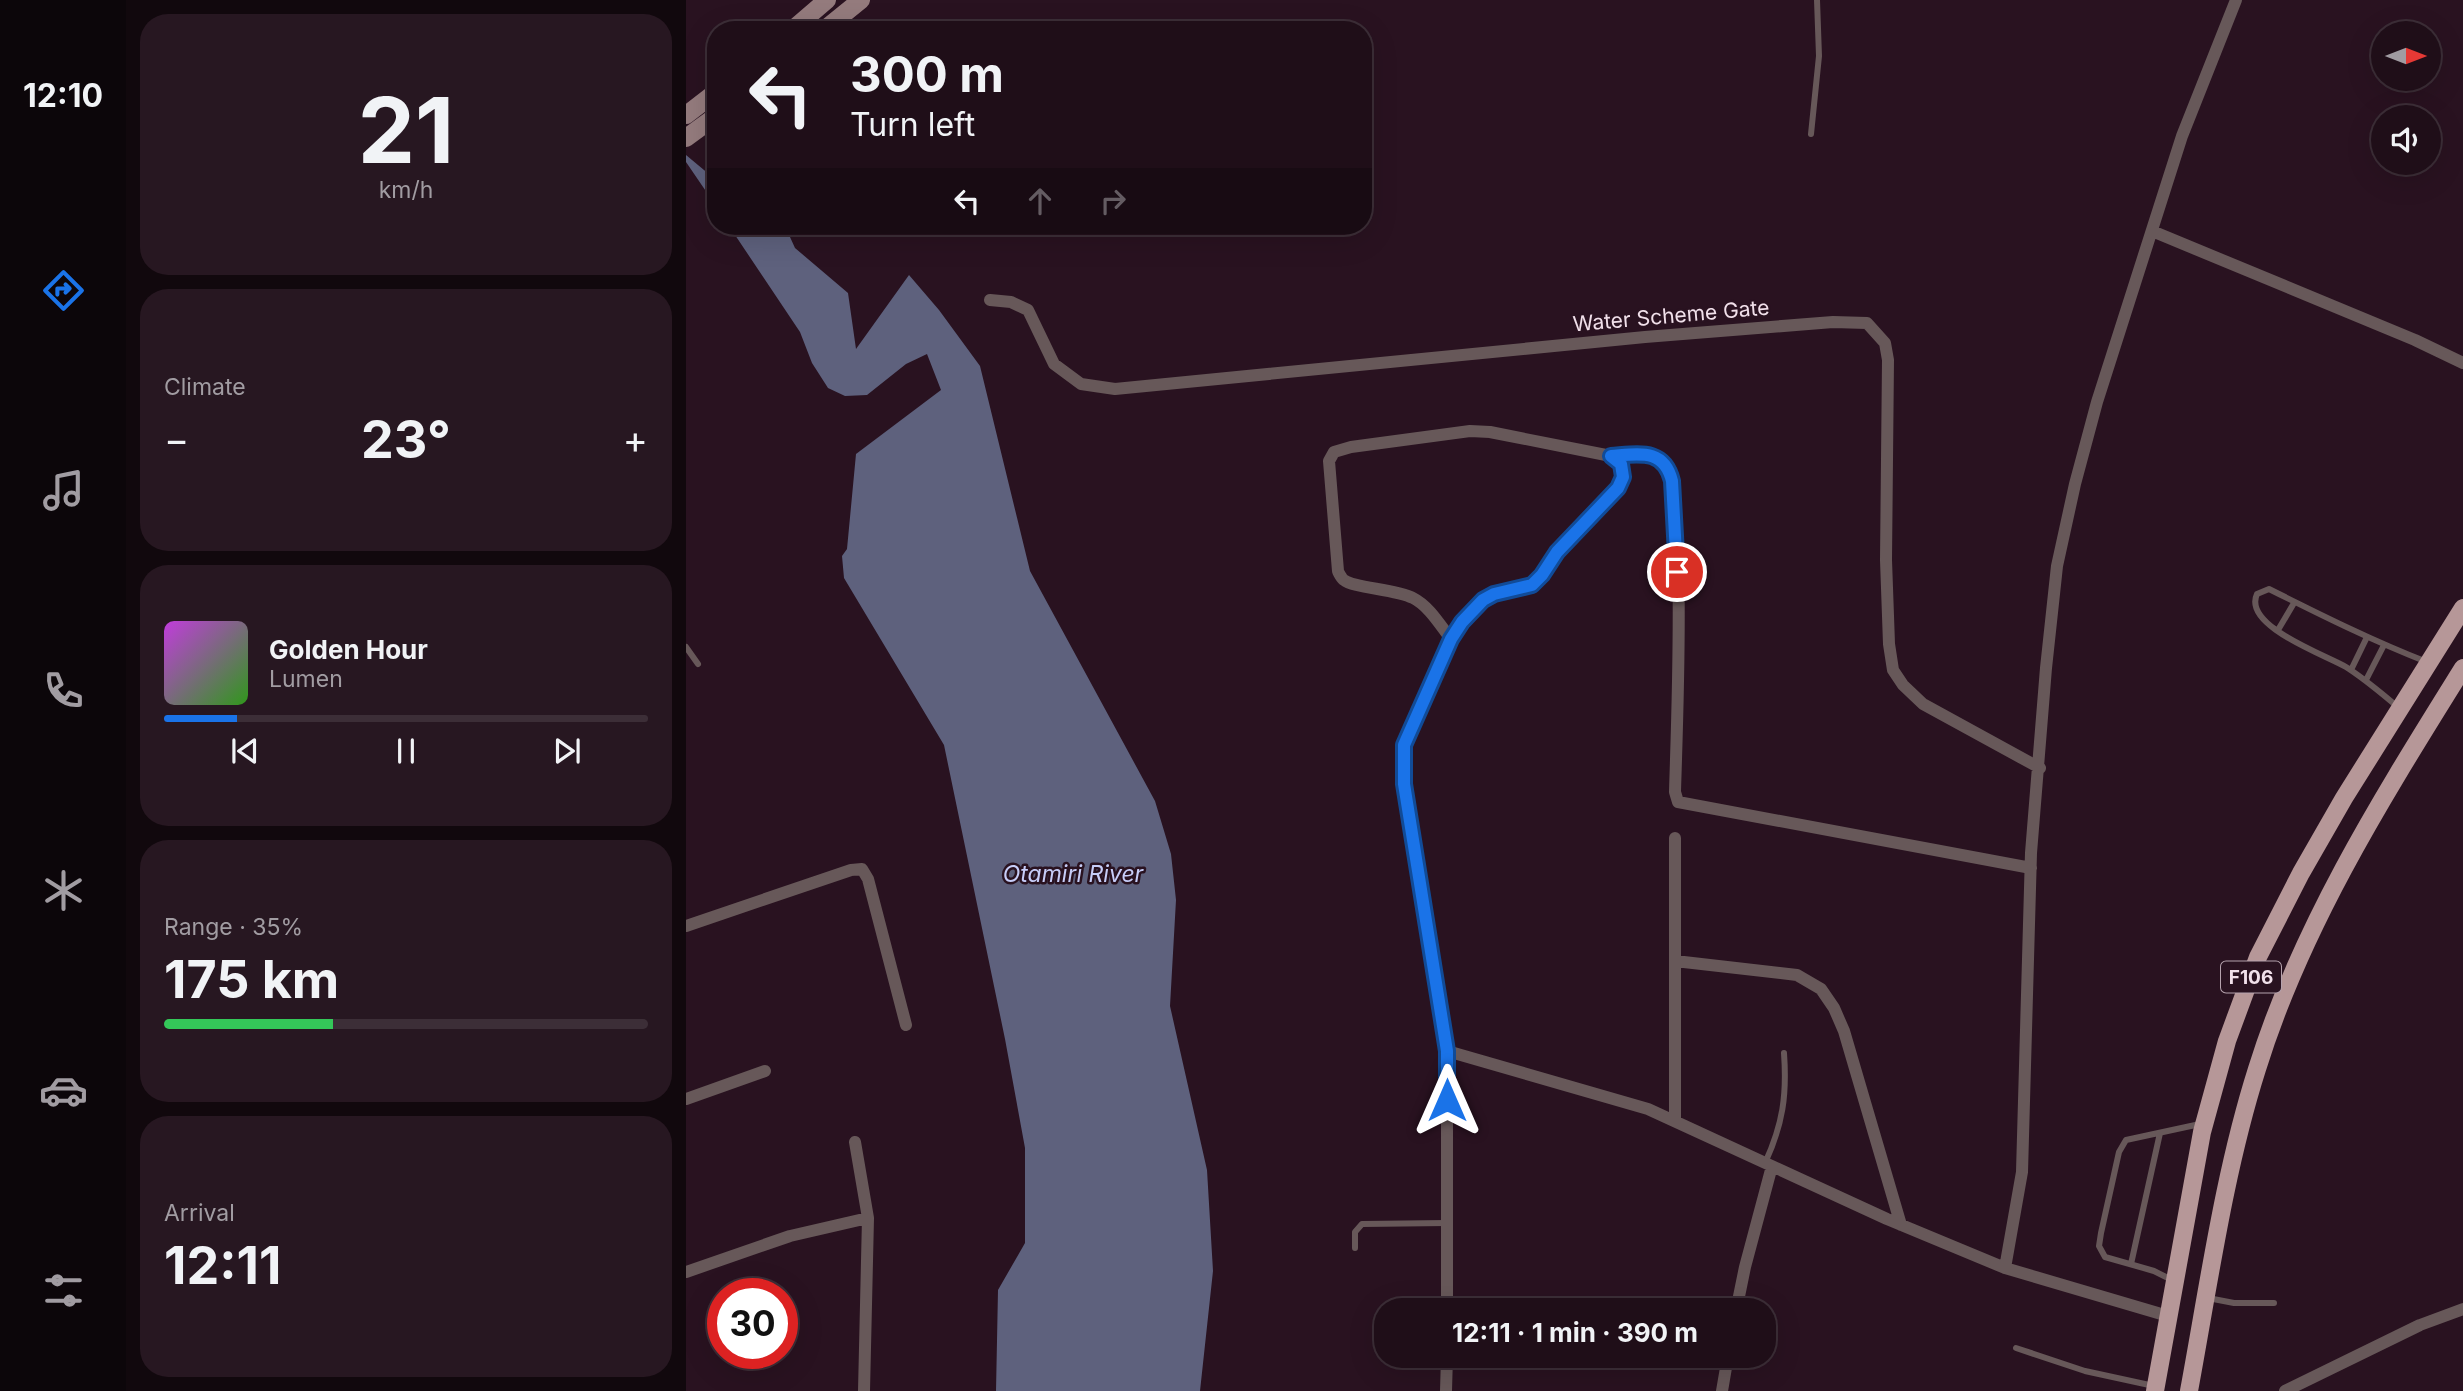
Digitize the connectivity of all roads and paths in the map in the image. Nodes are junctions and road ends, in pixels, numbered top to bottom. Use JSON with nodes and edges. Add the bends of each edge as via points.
{"nodes":[{"id":1,"x":827,"y":0,"type":"edge"},
{"id":2,"x":861,"y":0,"type":"edge"},
{"id":3,"x":1818,"y":0,"type":"edge"},
{"id":4,"x":2236,"y":0,"type":"edge"},
{"id":5,"x":802,"y":21,"type":"edge"},
{"id":6,"x":835,"y":21,"type":"edge"},
{"id":7,"x":707,"y":99,"type":"edge"},
{"id":8,"x":686,"y":115,"type":"edge"},
{"id":9,"x":707,"y":123,"type":"edge"},
{"id":10,"x":1811,"y":134,"type":"dead end"},
{"id":11,"x":686,"y":138,"type":"edge"},
{"id":12,"x":2152,"y":232,"type":"junction"},
{"id":13,"x":990,"y":300,"type":"dead end"},
{"id":14,"x":2463,"y":363,"type":"edge"},
{"id":15,"x":1611,"y":456,"type":"junction"},
{"id":16,"x":2294,"y":603,"type":"junction"},
{"id":17,"x":2463,"y":608,"type":"edge"},
{"id":18,"x":2278,"y":630,"type":"junction"},
{"id":19,"x":2367,"y":637,"type":"junction"},
{"id":20,"x":1451,"y":639,"type":"junction"},
{"id":21,"x":2384,"y":645,"type":"junction"},
{"id":22,"x":686,"y":647,"type":"edge"},
{"id":23,"x":2429,"y":663,"type":"junction"},
{"id":24,"x":698,"y":664,"type":"dead end"},
{"id":25,"x":2463,"y":668,"type":"edge"},
{"id":26,"x":2351,"y":670,"type":"junction"},
{"id":27,"x":2367,"y":680,"type":"junction"},
{"id":28,"x":2400,"y":709,"type":"junction"},
{"id":29,"x":2040,"y":768,"type":"junction"},
{"id":30,"x":1675,"y":838,"type":"dead end"},
{"id":31,"x":2031,"y":868,"type":"junction"},
{"id":32,"x":686,"y":926,"type":"edge"},
{"id":33,"x":1675,"y":961,"type":"junction"},
{"id":34,"x":906,"y":1025,"type":"dead end"},
{"id":35,"x":1447,"y":1051,"type":"junction"},
{"id":36,"x":1784,"y":1052,"type":"dead end"},
{"id":37,"x":765,"y":1071,"type":"dead end"},
{"id":38,"x":686,"y":1098,"type":"edge"},
{"id":39,"x":1675,"y":1121,"type":"junction"},
{"id":40,"x":2204,"y":1124,"type":"junction"},
{"id":41,"x":2160,"y":1133,"type":"junction"},
{"id":42,"x":855,"y":1142,"type":"dead end"},
{"id":43,"x":1769,"y":1164,"type":"junction"},
{"id":44,"x":868,"y":1218,"type":"junction"},
{"id":45,"x":1447,"y":1223,"type":"junction"},
{"id":46,"x":1901,"y":1225,"type":"junction"},
{"id":47,"x":1355,"y":1248,"type":"dead end"},
{"id":48,"x":2131,"y":1264,"type":"junction"},
{"id":49,"x":2005,"y":1268,"type":"junction"},
{"id":50,"x":686,"y":1272,"type":"edge"},
{"id":51,"x":2174,"y":1281,"type":"junction"},
{"id":52,"x":2206,"y":1297,"type":"junction"},
{"id":53,"x":1447,"y":1298,"type":"edge"},
{"id":54,"x":1739,"y":1298,"type":"edge"},
{"id":55,"x":2273,"y":1303,"type":"dead end"},
{"id":56,"x":2463,"y":1309,"type":"edge"},
{"id":57,"x":2168,"y":1316,"type":"junction"},
{"id":58,"x":2016,"y":1349,"type":"dead end"},
{"id":59,"x":1447,"y":1368,"type":"edge"},
{"id":60,"x":1726,"y":1368,"type":"edge"},
{"id":61,"x":2299,"y":1388,"type":"edge"},
{"id":62,"x":2155,"y":1389,"type":"edge"},
{"id":63,"x":864,"y":1391,"type":"edge"},
{"id":64,"x":1446,"y":1391,"type":"edge"},
{"id":65,"x":1722,"y":1391,"type":"edge"},
{"id":66,"x":2189,"y":1391,"type":"edge"},
{"id":67,"x":2286,"y":1391,"type":"edge"}],
"edges":[{"from":1,"to":5,"type":"main road"},
{"from":2,"to":6,"type":"main road"},
{"from":3,"to":10,"type":"lane","via":[[1819,56]]},
{"from":4,"to":12,"type":"street","via":[[2182,136]]},
{"from":7,"to":8,"type":"main road"},
{"from":9,"to":11,"type":"main road"},
{"from":12,"to":14,"type":"street"},
{"from":12,"to":29,"type":"street","via":[[2097,402],[2057,566]]},
{"from":13,"to":29,"type":"street","name":"Water Scheme Gate","via":[[1028,310],[1054,364],[1081,384],[1115,389],[1646,337],[1833,321],[1867,323],[1885,343],[1888,360],[1886,560],[1894,670],[1923,704]]},
{"from":15,"to":20,"type":"street","via":[[1621,464],[1623,477],[1618,488],[1557,552],[1542,575],[1532,585],[1483,600]]},
{"from":15,"to":20,"type":"street","via":[[1470,431],[1334,452],[1329,461],[1338,571],[1343,580],[1415,599]]},
{"from":15,"to":31,"type":"street","via":[[1653,456],[1664,461],[1672,481],[1678,612],[1678,802]]},
{"from":16,"to":18,"type":"lane"},
{"from":16,"to":18,"type":"lane","via":[[2269,589],[2257,594],[2257,612]]},
{"from":16,"to":19,"type":"lane"},
{"from":17,"to":23,"type":"main road","number":"F106"},
{"from":18,"to":26,"type":"lane"},
{"from":19,"to":21,"type":"lane"},
{"from":19,"to":26,"type":"lane"},
{"from":20,"to":35,"type":"street","via":[[1404,745],[1402,764]]},
{"from":21,"to":23,"type":"lane"},
{"from":21,"to":27,"type":"lane"},
{"from":22,"to":24,"type":"lane"},
{"from":23,"to":28,"type":"main road","number":"F106"},
{"from":25,"to":52,"type":"main road","number":"F106","via":[[2383,798],[2292,974],[2257,1067],[2234,1150]]},
{"from":26,"to":27,"type":"lane"},
{"from":27,"to":28,"type":"lane"},
{"from":28,"to":40,"type":"main road","number":"F106","via":[[2301,873],[2258,957],[2227,1041]]},
{"from":29,"to":31,"type":"street"},
{"from":30,"to":33,"type":"street"},
{"from":31,"to":49,"type":"street","via":[[2022,1172]]},
{"from":32,"to":34,"type":"street","via":[[862,869]]},
{"from":33,"to":39,"type":"street"},
{"from":33,"to":46,"type":"street","via":[[1797,975],[1821,989],[1844,1031]]},
{"from":35,"to":39,"type":"street","via":[[1648,1109]]},
{"from":35,"to":45,"type":"street"},
{"from":36,"to":43,"type":"lane","via":[[1787,1084]]},
{"from":37,"to":38,"type":"street"},
{"from":39,"to":43,"type":"street"},
{"from":40,"to":41,"type":"lane"},
{"from":40,"to":51,"type":"main road","number":"F106"},
{"from":41,"to":48,"type":"lane"},
{"from":41,"to":48,"type":"lane","via":[[2126,1140],[2119,1152],[2101,1233],[2099,1246],[2105,1257]]},
{"from":42,"to":44,"type":"street"},
{"from":43,"to":46,"type":"street"},
{"from":43,"to":54,"type":"street"},
{"from":44,"to":50,"type":"street","via":[[790,1236]]},
{"from":44,"to":63,"type":"street"},
{"from":45,"to":47,"type":"lane","via":[[1362,1224],[1355,1232]]},
{"from":45,"to":53,"type":"street"},
{"from":46,"to":49,"type":"street"},
{"from":48,"to":51,"type":"lane"},
{"from":49,"to":57,"type":"street"},
{"from":51,"to":57,"type":"main road","number":"F106"},
{"from":52,"to":55,"type":"lane"},
{"from":52,"to":66,"type":"main road","number":"F106"},
{"from":56,"to":61,"type":"street","via":[[2420,1325]]},
{"from":57,"to":62,"type":"main road","number":"F106"},
{"from":58,"to":62,"type":"lane"},
{"from":59,"to":64,"type":"street"},
{"from":60,"to":65,"type":"street"},
{"from":61,"to":67,"type":"street"}]}
